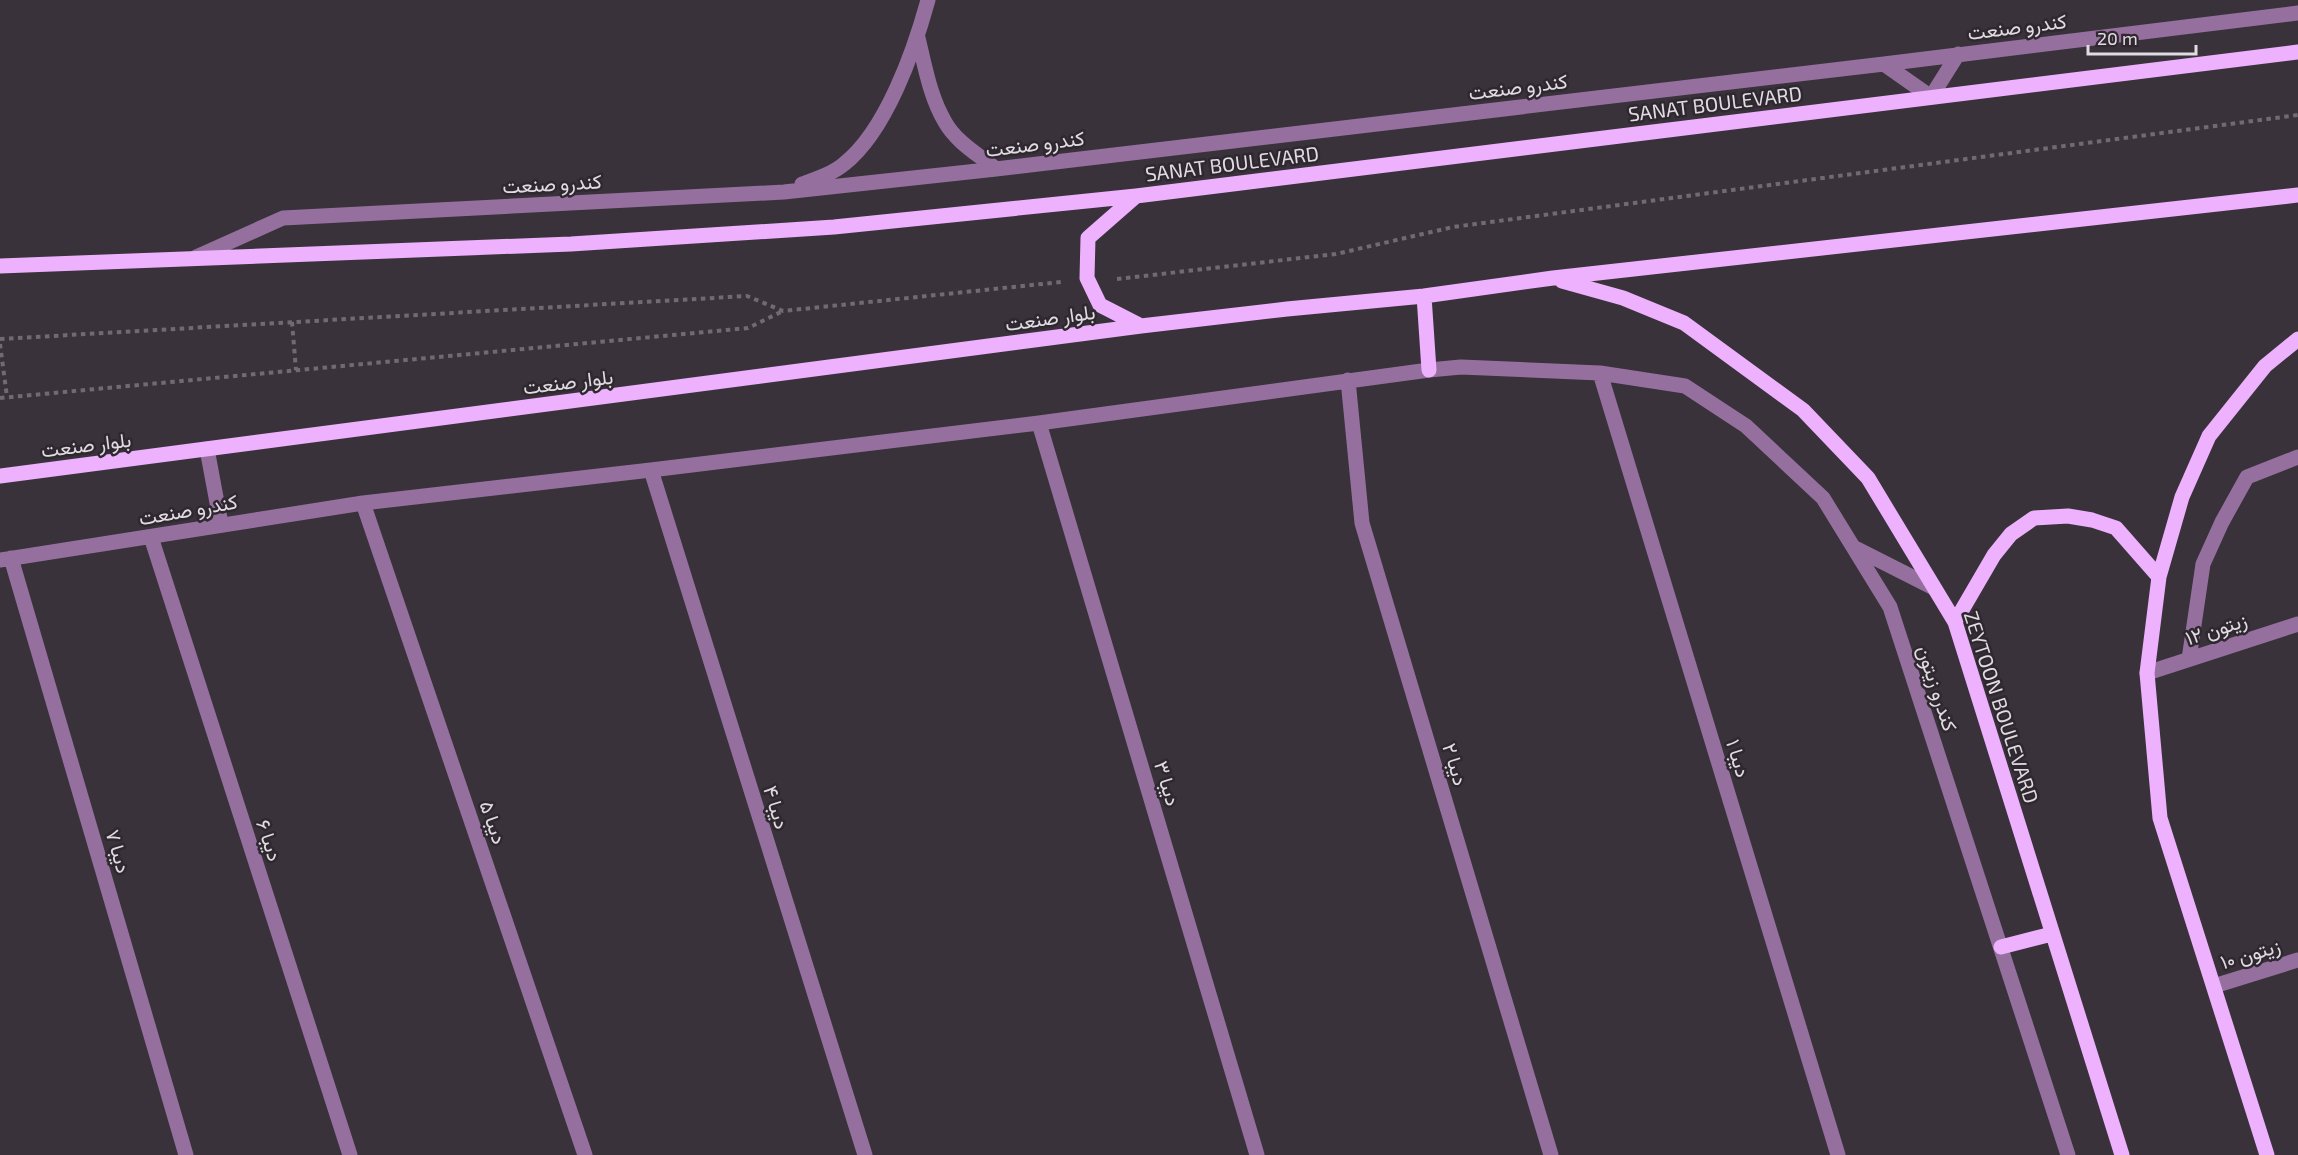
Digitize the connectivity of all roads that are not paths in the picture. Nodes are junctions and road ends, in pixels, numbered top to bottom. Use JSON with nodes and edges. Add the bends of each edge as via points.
{"nodes":[{"id":1,"x":928,"y":0,"type":"edge"},
{"id":2,"x":2298,"y":13,"type":"edge"},
{"id":3,"x":918,"y":38,"type":"junction"},
{"id":4,"x":2298,"y":52,"type":"edge"},
{"id":5,"x":1958,"y":54,"type":"junction"},
{"id":6,"x":1884,"y":64,"type":"junction"},
{"id":7,"x":1931,"y":97,"type":"junction"},
{"id":8,"x":996,"y":169,"type":"junction"},
{"id":9,"x":784,"y":192,"type":"junction"},
{"id":10,"x":2298,"y":195,"type":"edge"},
{"id":11,"x":1136,"y":196,"type":"junction"},
{"id":12,"x":196,"y":257,"type":"junction"},
{"id":13,"x":0,"y":266,"type":"edge"},
{"id":14,"x":1553,"y":278,"type":"junction"},
{"id":15,"x":1424,"y":296,"type":"junction"},
{"id":16,"x":1141,"y":326,"type":"junction"},
{"id":17,"x":2298,"y":339,"type":"edge"},
{"id":18,"x":1429,"y":370,"type":"junction"},
{"id":19,"x":1600,"y":373,"type":"junction"},
{"id":20,"x":1348,"y":380,"type":"junction"},
{"id":21,"x":1039,"y":423,"type":"junction"},
{"id":22,"x":207,"y":449,"type":"junction"},
{"id":23,"x":2298,"y":457,"type":"edge"},
{"id":24,"x":651,"y":470,"type":"junction"},
{"id":25,"x":0,"y":476,"type":"edge"},
{"id":26,"x":363,"y":503,"type":"junction"},
{"id":27,"x":221,"y":524,"type":"junction"},
{"id":28,"x":151,"y":537,"type":"junction"},
{"id":29,"x":1853,"y":547,"type":"junction"},
{"id":30,"x":6,"y":559,"type":"edge"},
{"id":31,"x":2159,"y":577,"type":"junction"},
{"id":32,"x":1934,"y":588,"type":"junction"},
{"id":33,"x":1955,"y":622,"type":"junction"},
{"id":34,"x":2298,"y":624,"type":"edge"},
{"id":35,"x":2189,"y":659,"type":"junction"},
{"id":36,"x":2146,"y":673,"type":"junction"},
{"id":37,"x":2052,"y":934,"type":"junction"},
{"id":38,"x":2001,"y":946,"type":"junction"},
{"id":39,"x":2298,"y":960,"type":"edge"},
{"id":40,"x":2214,"y":986,"type":"junction"},
{"id":41,"x":186,"y":1155,"type":"edge"},
{"id":42,"x":350,"y":1155,"type":"edge"},
{"id":43,"x":585,"y":1155,"type":"edge"},
{"id":44,"x":865,"y":1155,"type":"edge"},
{"id":45,"x":1257,"y":1155,"type":"edge"},
{"id":46,"x":1551,"y":1155,"type":"edge"},
{"id":47,"x":1838,"y":1155,"type":"edge"},
{"id":48,"x":2068,"y":1155,"type":"edge"},
{"id":49,"x":2122,"y":1155,"type":"edge"},
{"id":50,"x":2267,"y":1155,"type":"edge"}],
"edges":[{"from":1,"to":3,"type":"street"},
{"from":2,"to":5,"type":"street","name":"کندرو صنعت"},
{"from":3,"to":8,"type":"street","via":[[932,94],[945,123]]},
{"from":3,"to":9,"type":"street","via":[[880,123],[866,144],[825,176]]},
{"from":4,"to":7,"type":"main road","name":"SANAT BOULEVARD"},
{"from":5,"to":6,"type":"street","name":"کندرو صنعت"},
{"from":5,"to":7,"type":"street"},
{"from":6,"to":7,"type":"street"},
{"from":6,"to":8,"type":"street","name":"کندرو صنعت"},
{"from":7,"to":11,"type":"main road","name":"SANAT BOULEVARD"},
{"from":8,"to":9,"type":"street","name":"کندرو صنعت"},
{"from":9,"to":12,"type":"street","name":"کندرو صنعت","via":[[283,218]]},
{"from":10,"to":14,"type":"main road"},
{"from":11,"to":12,"type":"main road","via":[[834,227],[571,244]]},
{"from":11,"to":16,"type":"main road","via":[[1088,238],[1087,278],[1100,305]]},
{"from":12,"to":13,"type":"main road"},
{"from":14,"to":15,"type":"main road"},
{"from":14,"to":32,"type":"main road","name":"ZEYTOON BOULEVARD","via":[[1623,298],[1684,323],[1803,410],[1868,478]]},
{"from":15,"to":16,"type":"main road"},
{"from":15,"to":18,"type":"main road"},
{"from":16,"to":22,"type":"main road","name":"بلوار صنعت"},
{"from":17,"to":31,"type":"main road","via":[[2265,366],[2209,436],[2182,497]]},
{"from":18,"to":19,"type":"street","name":"کندرو صنعت","via":[[1461,367]]},
{"from":18,"to":20,"type":"street","name":"کندرو صنعت"},
{"from":19,"to":29,"type":"street","name":"کندرو زیتون","via":[[1685,387],[1746,426],[1823,498]]},
{"from":19,"to":47,"type":"street","name":"دیبا ۱"},
{"from":20,"to":21,"type":"street","name":"کندرو صنعت"},
{"from":20,"to":46,"type":"street","name":"دیبا ۲","via":[[1362,524]]},
{"from":21,"to":24,"type":"street","name":"کندرو صنعت"},
{"from":21,"to":45,"type":"street","name":"دیبا ۳"},
{"from":22,"to":25,"type":"main road","name":"بلوار صنعت"},
{"from":22,"to":27,"type":"street"},
{"from":23,"to":35,"type":"street","via":[[2247,477],[2222,522],[2203,564]]},
{"from":24,"to":26,"type":"street","name":"کندرو صنعت"},
{"from":24,"to":44,"type":"street","name":"دیبا ۴"},
{"from":26,"to":27,"type":"street","name":"کندرو صنعت"},
{"from":26,"to":43,"type":"street","name":"دیبا ۵"},
{"from":27,"to":28,"type":"street","name":"کندرو صنعت"},
{"from":28,"to":30,"type":"street","name":"کندرو صنعت"},
{"from":28,"to":42,"type":"street","name":"دیبا ۶"},
{"from":29,"to":32,"type":"street"},
{"from":29,"to":38,"type":"street","name":"کندرو زیتون","via":[[1890,607]]},
{"from":30,"to":41,"type":"street","name":"دیبا ۷"},
{"from":31,"to":33,"type":"main road","via":[[2116,528],[2068,516],[2034,518],[2011,534],[1994,555]]},
{"from":31,"to":36,"type":"main road"},
{"from":32,"to":33,"type":"main road","name":"ZEYTOON BOULEVARD"},
{"from":33,"to":37,"type":"main road","name":"ZEYTOON BOULEVARD"},
{"from":34,"to":35,"type":"street","name":"زیتون ۱۲"},
{"from":35,"to":36,"type":"street","name":"زیتون ۱۲"},
{"from":36,"to":40,"type":"main road","via":[[2160,818]]},
{"from":37,"to":38,"type":"main road"},
{"from":37,"to":49,"type":"main road","name":"ZEYTOON BOULEVARD"},
{"from":38,"to":48,"type":"street","name":"کندرو زیتون"},
{"from":39,"to":40,"type":"street","name":"زیتون ۱۰"},
{"from":40,"to":50,"type":"main road"}]}
